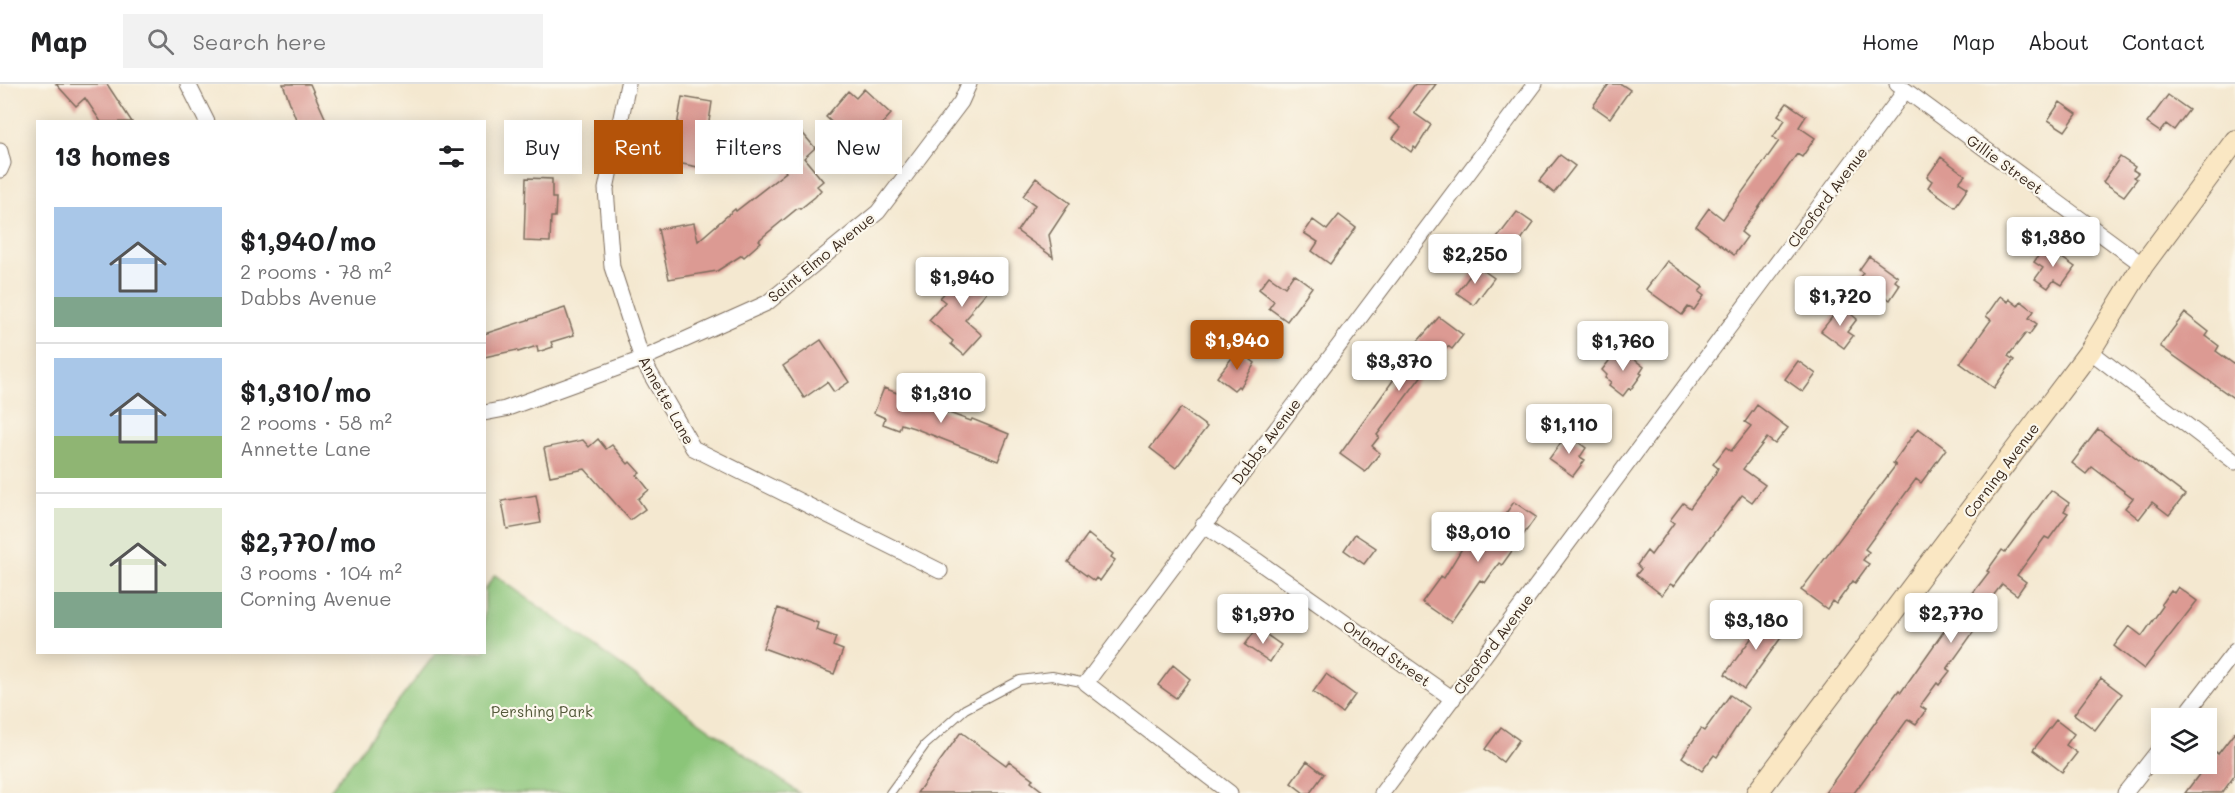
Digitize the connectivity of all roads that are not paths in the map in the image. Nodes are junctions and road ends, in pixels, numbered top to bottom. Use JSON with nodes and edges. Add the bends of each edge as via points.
{"nodes":[{"id":1,"x":188,"y":84,"type":"edge"},
{"id":2,"x":628,"y":84,"type":"edge"},
{"id":3,"x":969,"y":84,"type":"edge"},
{"id":4,"x":1535,"y":84,"type":"edge"},
{"id":5,"x":1901,"y":87,"type":"edge"},
{"id":6,"x":206,"y":120,"type":"edge"},
{"id":7,"x":0,"y":152,"type":"edge"},
{"id":8,"x":2229,"y":153,"type":"edge"},
{"id":9,"x":0,"y":170,"type":"edge"},
{"id":10,"x":2143,"y":265,"type":"junction"},
{"id":11,"x":2090,"y":351,"type":"junction"},
{"id":12,"x":642,"y":359,"type":"junction"},
{"id":13,"x":486,"y":413,"type":"edge"},
{"id":14,"x":2235,"y":462,"type":"edge"},
{"id":15,"x":1203,"y":525,"type":"junction"},
{"id":16,"x":939,"y":572,"type":"dead end"},
{"id":17,"x":2235,"y":651,"type":"edge"},
{"id":18,"x":1086,"y":683,"type":"junction"},
{"id":19,"x":1453,"y":699,"type":"junction"},
{"id":20,"x":2191,"y":708,"type":"edge"},
{"id":21,"x":2151,"y":760,"type":"edge"},
{"id":22,"x":890,"y":793,"type":"edge"},
{"id":23,"x":1230,"y":793,"type":"edge"},
{"id":24,"x":1382,"y":793,"type":"edge"},
{"id":25,"x":1757,"y":793,"type":"edge"},
{"id":26,"x":2125,"y":793,"type":"edge"}],
"edges":[{"from":1,"to":6,"type":"street"},
{"from":2,"to":12,"type":"street","name":"Annette Lane","via":[[606,189],[612,267]]},
{"from":3,"to":12,"type":"street","name":"Saint Elmo Avenue","via":[[961,102],[878,212],[766,303]]},
{"from":4,"to":15,"type":"street","name":"Dabbs Avenue"},
{"from":5,"to":10,"type":"street","name":"Gillie Street"},
{"from":5,"to":19,"type":"street","name":"Cleoford Avenue"},
{"from":7,"to":9,"type":"street"},
{"from":8,"to":10,"type":"street","name":"Corning Avenue"},
{"from":10,"to":11,"type":"street","name":"Corning Avenue"},
{"from":11,"to":14,"type":"street"},
{"from":11,"to":25,"type":"street","name":"Corning Avenue"},
{"from":12,"to":13,"type":"street","name":"Saint Elmo Avenue","via":[[505,410]]},
{"from":12,"to":16,"type":"street","name":"Annette Lane","via":[[693,448]]},
{"from":15,"to":18,"type":"street","name":"Dabbs Avenue"},
{"from":15,"to":19,"type":"street","name":"Orland Street"},
{"from":17,"to":20,"type":"street"},
{"from":18,"to":22,"type":"lane","via":[[1052,676],[1020,680],[965,709],[925,745]]},
{"from":18,"to":23,"type":"street"},
{"from":19,"to":24,"type":"street","name":"Cleoford Avenue"},
{"from":21,"to":26,"type":"street"}]}
